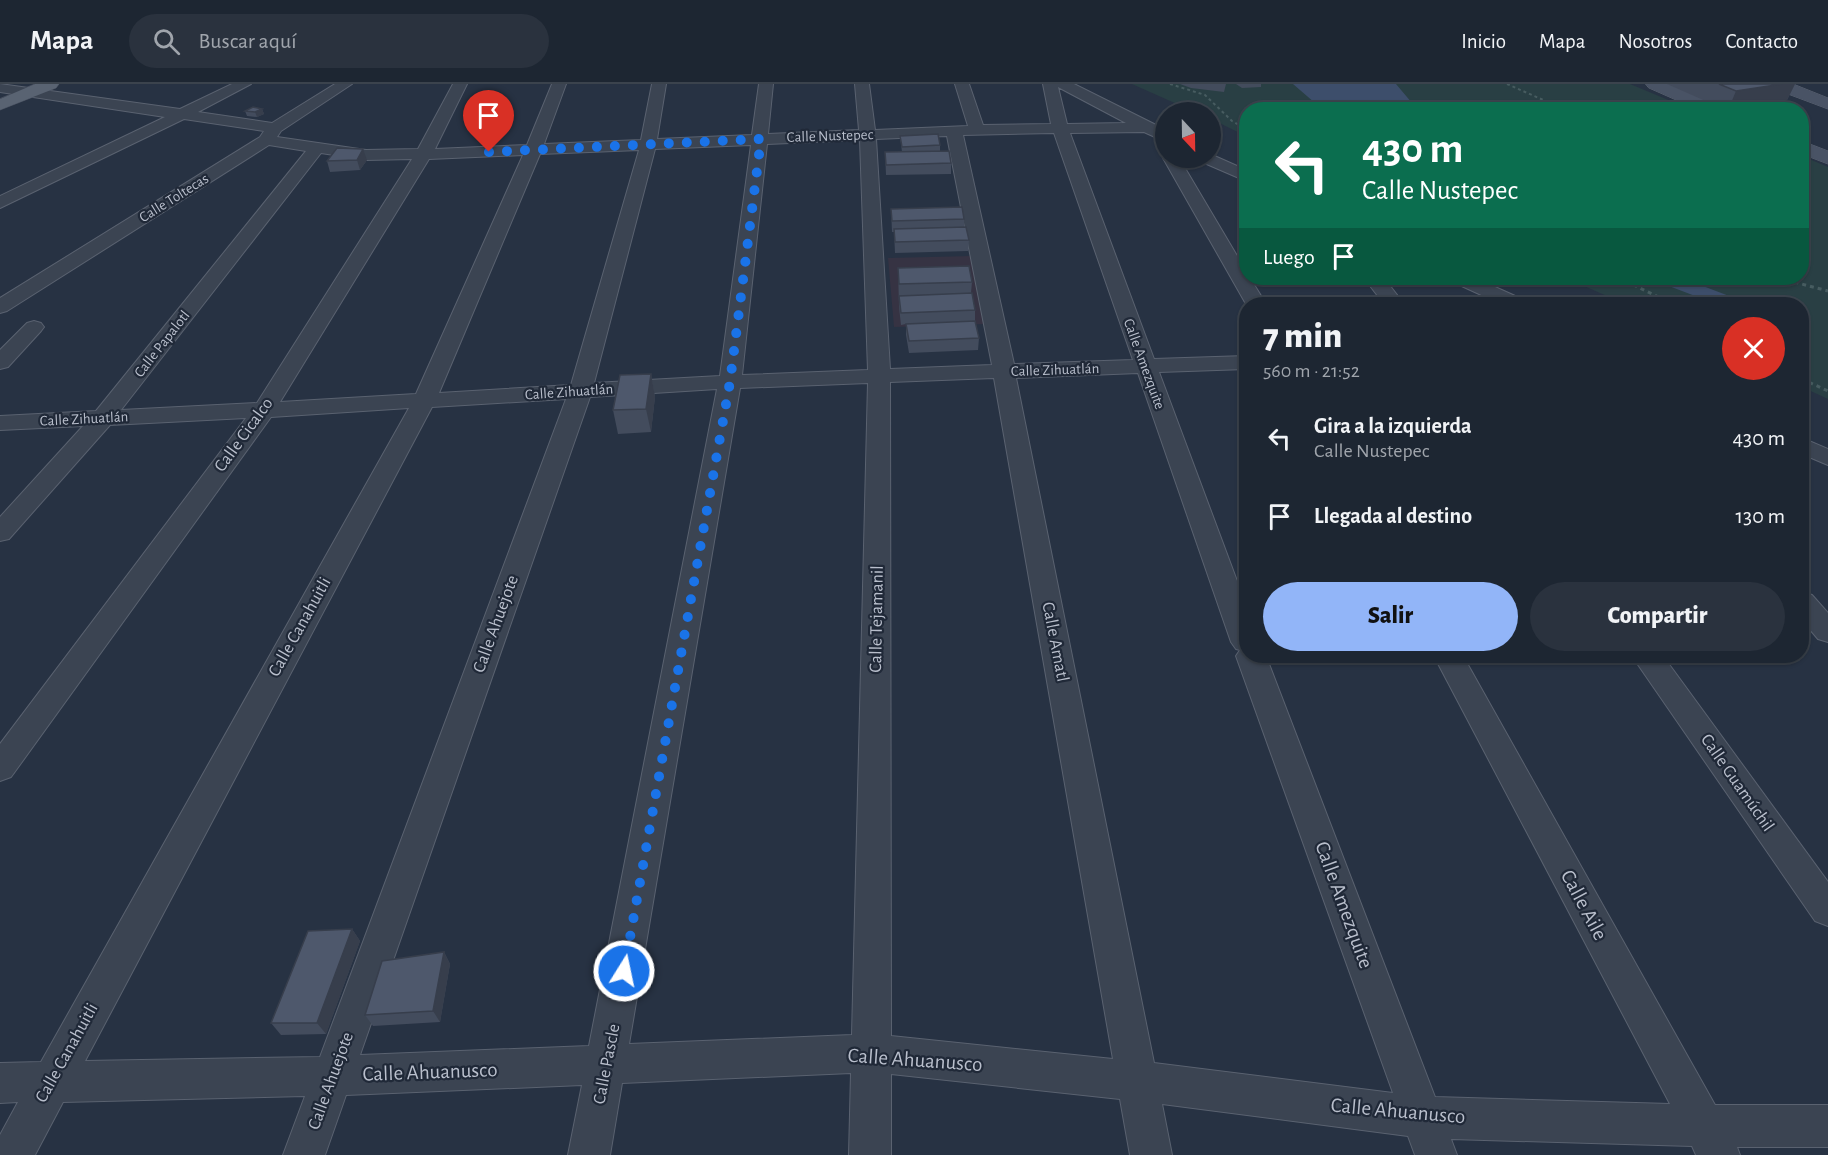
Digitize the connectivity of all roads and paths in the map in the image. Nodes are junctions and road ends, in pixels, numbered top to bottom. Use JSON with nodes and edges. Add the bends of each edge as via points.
{"nodes":[{"id":1,"x":50,"y":84,"type":"edge"},
{"id":2,"x":244,"y":84,"type":"edge"},
{"id":3,"x":345,"y":84,"type":"edge"},
{"id":4,"x":460,"y":84,"type":"edge"},
{"id":5,"x":559,"y":84,"type":"edge"},
{"id":6,"x":659,"y":84,"type":"edge"},
{"id":7,"x":766,"y":84,"type":"edge"},
{"id":8,"x":862,"y":84,"type":"edge"},
{"id":9,"x":962,"y":84,"type":"edge"},
{"id":10,"x":1050,"y":84,"type":"edge"},
{"id":11,"x":1063,"y":84,"type":"edge"},
{"id":12,"x":1170,"y":84,"type":"edge"},
{"id":13,"x":1507,"y":84,"type":"edge"},
{"id":14,"x":1655,"y":84,"type":"edge"},
{"id":15,"x":1778,"y":84,"type":"edge"},
{"id":16,"x":0,"y":88,"type":"edge"},
{"id":17,"x":30,"y":93,"type":"junction"},
{"id":18,"x":1548,"y":102,"type":"edge"},
{"id":19,"x":1697,"y":102,"type":"edge"},
{"id":20,"x":1828,"y":104,"type":"edge"},
{"id":21,"x":0,"y":105,"type":"edge"},
{"id":22,"x":179,"y":115,"type":"junction"},
{"id":23,"x":1239,"y":125,"type":"edge"},
{"id":24,"x":1060,"y":128,"type":"junction"},
{"id":25,"x":966,"y":131,"type":"junction"},
{"id":26,"x":1155,"y":132,"type":"edge"},
{"id":27,"x":271,"y":134,"type":"junction"},
{"id":28,"x":868,"y":135,"type":"junction"},
{"id":29,"x":761,"y":139,"type":"junction"},
{"id":30,"x":648,"y":146,"type":"junction"},
{"id":31,"x":317,"y":148,"type":"junction"},
{"id":32,"x":1809,"y":150,"type":"edge"},
{"id":33,"x":533,"y":151,"type":"junction"},
{"id":34,"x":424,"y":154,"type":"junction"},
{"id":35,"x":1828,"y":158,"type":"edge"},
{"id":36,"x":1221,"y":164,"type":"edge"},
{"id":37,"x":1177,"y":168,"type":"edge"},
{"id":38,"x":1239,"y":173,"type":"edge"},
{"id":39,"x":0,"y":203,"type":"edge"},
{"id":40,"x":1239,"y":275,"type":"edge"},
{"id":41,"x":1379,"y":285,"type":"edge"},
{"id":42,"x":1475,"y":285,"type":"edge"},
{"id":43,"x":1634,"y":285,"type":"edge"},
{"id":44,"x":1805,"y":285,"type":"edge"},
{"id":45,"x":1828,"y":291,"type":"edge"},
{"id":46,"x":1389,"y":297,"type":"edge"},
{"id":47,"x":1501,"y":297,"type":"edge"},
{"id":48,"x":1658,"y":297,"type":"edge"},
{"id":49,"x":0,"y":307,"type":"edge"},
{"id":50,"x":34,"y":327,"type":"dead end"},
{"id":51,"x":0,"y":362,"type":"edge"},
{"id":52,"x":1239,"y":362,"type":"edge"},
{"id":53,"x":1144,"y":366,"type":"junction"},
{"id":54,"x":1004,"y":372,"type":"junction"},
{"id":55,"x":879,"y":376,"type":"junction"},
{"id":56,"x":730,"y":382,"type":"junction"},
{"id":57,"x":1809,"y":382,"type":"edge"},
{"id":58,"x":1828,"y":391,"type":"edge"},
{"id":59,"x":580,"y":392,"type":"junction"},
{"id":60,"x":424,"y":401,"type":"junction"},
{"id":61,"x":264,"y":410,"type":"junction"},
{"id":62,"x":103,"y":418,"type":"junction"},
{"id":63,"x":0,"y":423,"type":"edge"},
{"id":64,"x":1809,"y":448,"type":"edge"},
{"id":65,"x":1828,"y":458,"type":"edge"},
{"id":66,"x":0,"y":533,"type":"edge"},
{"id":67,"x":1809,"y":610,"type":"edge"},
{"id":68,"x":1239,"y":623,"type":"edge"},
{"id":69,"x":1828,"y":632,"type":"edge"},
{"id":70,"x":1254,"y":663,"type":"edge"},
{"id":71,"x":1453,"y":663,"type":"edge"},
{"id":72,"x":1652,"y":663,"type":"edge"},
{"id":73,"x":0,"y":768,"type":"edge"},
{"id":74,"x":1828,"y":910,"type":"edge"},
{"id":75,"x":872,"y":1053,"type":"junction"},
{"id":76,"x":607,"y":1065,"type":"junction"},
{"id":77,"x":333,"y":1076,"type":"junction"},
{"id":78,"x":52,"y":1081,"type":"junction"},
{"id":79,"x":1138,"y":1081,"type":"junction"},
{"id":80,"x":0,"y":1083,"type":"edge"},
{"id":81,"x":1422,"y":1117,"type":"junction"},
{"id":82,"x":1828,"y":1126,"type":"edge"},
{"id":83,"x":1711,"y":1140,"type":"edge"},
{"id":84,"x":12,"y":1155,"type":"edge"},
{"id":85,"x":304,"y":1155,"type":"edge"},
{"id":86,"x":589,"y":1155,"type":"edge"},
{"id":87,"x":870,"y":1155,"type":"edge"},
{"id":88,"x":1151,"y":1155,"type":"edge"},
{"id":89,"x":1436,"y":1155,"type":"edge"}],
"edges":[{"from":1,"to":17,"type":"main road"},
{"from":2,"to":22,"type":"street"},
{"from":3,"to":27,"type":"street","name":"Calle Toltecas"},
{"from":4,"to":34,"type":"street","name":"Calle Cicalco"},
{"from":5,"to":33,"type":"street","name":"Calle Canahuitli"},
{"from":6,"to":30,"type":"street","name":"Calle Ahuejote"},
{"from":7,"to":29,"type":"street","name":"Calle Pascle"},
{"from":8,"to":28,"type":"street","name":"Calle Tejamanil"},
{"from":9,"to":25,"type":"street","name":"Calle Amatl"},
{"from":10,"to":24,"type":"street","name":"Calle Amezquite"},
{"from":11,"to":26,"type":"street"},
{"from":12,"to":23,"type":"path","via":[[1205,95]]},
{"from":13,"to":18,"type":"path"},
{"from":14,"to":19,"type":"main road"},
{"from":15,"to":20,"type":"main road"},
{"from":16,"to":17,"type":"street","name":"Calle Nustepec"},
{"from":17,"to":21,"type":"main road"},
{"from":17,"to":22,"type":"street","name":"Calle Nustepec"},
{"from":22,"to":27,"type":"street","name":"Calle Nustepec"},
{"from":22,"to":39,"type":"street"},
{"from":24,"to":25,"type":"street","name":"Calle Nustepec"},
{"from":24,"to":26,"type":"street","name":"Calle Nustepec"},
{"from":24,"to":53,"type":"street","name":"Calle Amezquite"},
{"from":25,"to":28,"type":"street","name":"Calle Nustepec"},
{"from":25,"to":54,"type":"street","name":"Calle Amatl"},
{"from":27,"to":31,"type":"street","name":"Calle Nustepec"},
{"from":27,"to":49,"type":"street","name":"Calle Toltecas"},
{"from":28,"to":29,"type":"street","name":"Calle Nustepec"},
{"from":28,"to":55,"type":"street","name":"Calle Tejamanil"},
{"from":29,"to":30,"type":"street","name":"Calle Nustepec"},
{"from":29,"to":56,"type":"street","name":"Calle Pascle"},
{"from":30,"to":33,"type":"street","name":"Calle Nustepec"},
{"from":30,"to":59,"type":"street","name":"Calle Ahuejote"},
{"from":31,"to":34,"type":"street","name":"Calle Nustepec","via":[[366,154]]},
{"from":31,"to":62,"type":"street","name":"Calle Papalotl"},
{"from":32,"to":35,"type":"main road"},
{"from":33,"to":34,"type":"street","name":"Calle Nustepec"},
{"from":33,"to":60,"type":"street","name":"Calle Canahuitli"},
{"from":34,"to":61,"type":"street","name":"Calle Cicalco"},
{"from":36,"to":38,"type":"street"},
{"from":37,"to":40,"type":"street"},
{"from":41,"to":46,"type":"street"},
{"from":42,"to":47,"type":"street"},
{"from":43,"to":48,"type":"path"},
{"from":44,"to":45,"type":"path"},
{"from":50,"to":51,"type":"street"},
{"from":52,"to":53,"type":"street","name":"Calle Zihuatlán"},
{"from":53,"to":54,"type":"street","name":"Calle Zihuatlán"},
{"from":53,"to":68,"type":"street","name":"Calle Amezquite"},
{"from":54,"to":55,"type":"street","name":"Calle Zihuatlán"},
{"from":54,"to":79,"type":"street","name":"Calle Amatl"},
{"from":55,"to":56,"type":"street","name":"Calle Zihuatlán"},
{"from":55,"to":75,"type":"street","name":"Calle Tejamanil"},
{"from":56,"to":59,"type":"street","name":"Calle Zihuatlán"},
{"from":56,"to":76,"type":"street","name":"Calle Pascle"},
{"from":57,"to":58,"type":"path"},
{"from":59,"to":60,"type":"street","name":"Calle Zihuatlán"},
{"from":59,"to":77,"type":"street","name":"Calle Ahuejote"},
{"from":60,"to":61,"type":"street","name":"Calle Zihuatlán"},
{"from":60,"to":78,"type":"street","name":"Calle Canahuitli"},
{"from":61,"to":62,"type":"street","name":"Calle Zihuatlán"},
{"from":61,"to":73,"type":"street","name":"Calle Cicalco"},
{"from":62,"to":63,"type":"street","name":"Calle Zihuatlán"},
{"from":62,"to":66,"type":"street","name":"Calle Papalotl"},
{"from":64,"to":65,"type":"street"},
{"from":67,"to":69,"type":"street"},
{"from":70,"to":81,"type":"street","name":"Calle Amezquite"},
{"from":71,"to":83,"type":"street","name":"Calle Aile"},
{"from":72,"to":74,"type":"street","name":"Calle Guamúchil"},
{"from":75,"to":76,"type":"street","name":"Calle Ahuanusco"},
{"from":75,"to":79,"type":"street","name":"Calle Ahuanusco"},
{"from":75,"to":87,"type":"street","name":"Calle Tejamanil"},
{"from":76,"to":77,"type":"street","name":"Calle Ahuanusco"},
{"from":76,"to":86,"type":"street","name":"Calle Pascle"},
{"from":77,"to":78,"type":"street","name":"Calle Ahuanusco"},
{"from":77,"to":85,"type":"street","name":"Calle Ahuejote"},
{"from":78,"to":80,"type":"street","name":"Calle Ahuanusco"},
{"from":78,"to":84,"type":"street","name":"Calle Canahuitli"},
{"from":79,"to":81,"type":"street","name":"Calle Ahuanusco"},
{"from":79,"to":88,"type":"street","name":"Calle Amatl"},
{"from":81,"to":83,"type":"street","name":"Calle Ahuanusco"},
{"from":81,"to":89,"type":"street","name":"Calle Amezquite"},
{"from":82,"to":83,"type":"street","name":"Calle Ahuanusco"}]}
